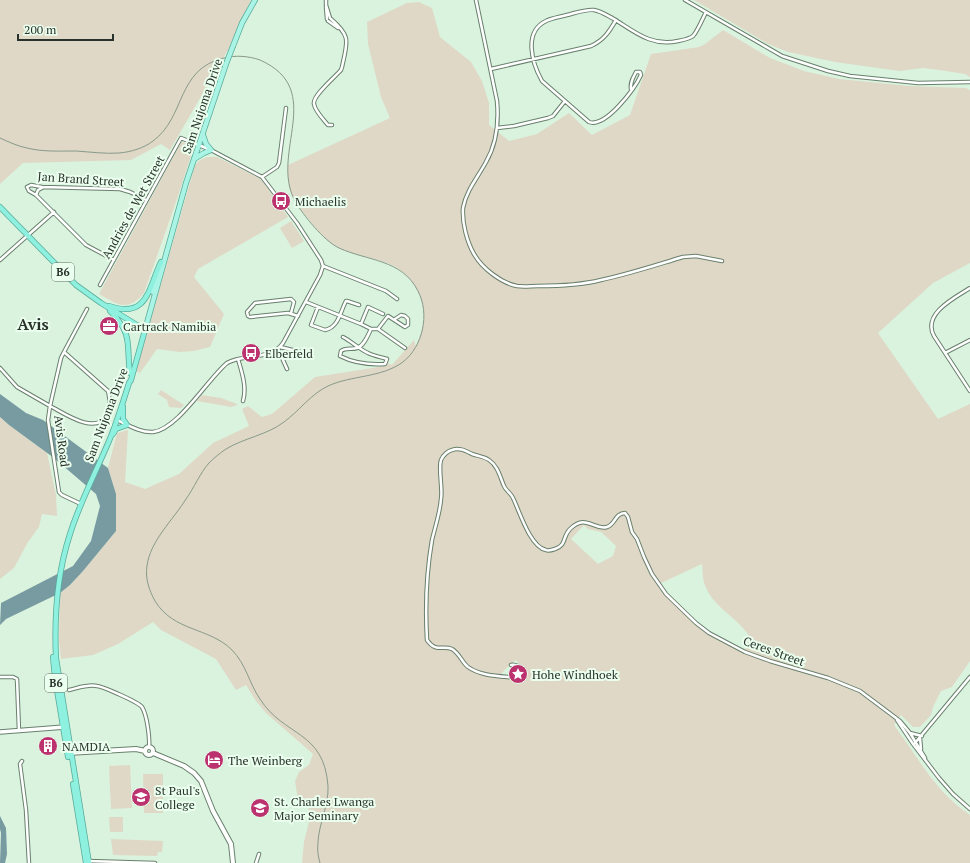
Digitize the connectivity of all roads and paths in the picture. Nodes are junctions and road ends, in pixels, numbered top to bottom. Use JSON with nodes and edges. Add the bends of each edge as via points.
{"nodes":[{"id":1,"x":256,"y":0,"type":"edge"},
{"id":2,"x":326,"y":0,"type":"edge"},
{"id":3,"x":476,"y":0,"type":"edge"},
{"id":4,"x":685,"y":0,"type":"edge"},
{"id":5,"x":706,"y":12,"type":"junction"},
{"id":6,"x":616,"y":20,"type":"junction"},
{"id":7,"x":534,"y":59,"type":"junction"},
{"id":8,"x":491,"y":69,"type":"junction"},
{"id":9,"x":970,"y":82,"type":"edge"},
{"id":10,"x":631,"y":89,"type":"junction"},
{"id":11,"x":565,"y":101,"type":"junction"},
{"id":12,"x":286,"y":108,"type":"dead end"},
{"id":13,"x":332,"y":124,"type":"dead end"},
{"id":14,"x":497,"y":128,"type":"junction"},
{"id":15,"x":203,"y":134,"type":"junction"},
{"id":16,"x":199,"y":146,"type":"junction"},
{"id":17,"x":211,"y":150,"type":"junction"},
{"id":18,"x":194,"y":159,"type":"junction"},
{"id":19,"x":262,"y":177,"type":"junction"},
{"id":20,"x":42,"y":188,"type":"junction"},
{"id":21,"x":36,"y":195,"type":"junction"},
{"id":22,"x":146,"y":200,"type":"junction"},
{"id":23,"x":0,"y":207,"type":"edge"},
{"id":24,"x":54,"y":212,"type":"junction"},
{"id":25,"x":175,"y":223,"type":"junction"},
{"id":26,"x":28,"y":236,"type":"junction"},
{"id":27,"x":0,"y":260,"type":"edge"},
{"id":28,"x":114,"y":260,"type":"junction"},
{"id":29,"x":722,"y":261,"type":"dead end"},
{"id":30,"x":161,"y":262,"type":"junction"},
{"id":31,"x":323,"y":266,"type":"junction"},
{"id":32,"x":100,"y":285,"type":"dead end"},
{"id":33,"x":970,"y":288,"type":"edge"},
{"id":34,"x":397,"y":300,"type":"dead end"},
{"id":35,"x":306,"y":302,"type":"junction"},
{"id":36,"x":101,"y":303,"type":"junction"},
{"id":37,"x":359,"y":305,"type":"dead end"},
{"id":38,"x":318,"y":307,"type":"junction"},
{"id":39,"x":87,"y":309,"type":"dead end"},
{"id":40,"x":291,"y":313,"type":"junction"},
{"id":41,"x":384,"y":314,"type":"dead end"},
{"id":42,"x":298,"y":316,"type":"junction"},
{"id":43,"x":340,"y":316,"type":"junction"},
{"id":44,"x":395,"y":319,"type":"junction"},
{"id":45,"x":361,"y":324,"type":"junction"},
{"id":46,"x":144,"y":329,"type":"junction"},
{"id":47,"x":371,"y":329,"type":"junction"},
{"id":48,"x":378,"y":329,"type":"junction"},
{"id":49,"x":343,"y":337,"type":"dead end"},
{"id":50,"x":970,"y":340,"type":"edge"},
{"id":51,"x":360,"y":347,"type":"junction"},
{"id":52,"x":279,"y":348,"type":"junction"},
{"id":53,"x":404,"y":348,"type":"dead end"},
{"id":54,"x":64,"y":352,"type":"junction"},
{"id":55,"x":945,"y":353,"type":"junction"},
{"id":56,"x":309,"y":354,"type":"dead end"},
{"id":57,"x":238,"y":359,"type":"junction"},
{"id":58,"x":0,"y":368,"type":"edge"},
{"id":59,"x":287,"y":369,"type":"dead end"},
{"id":60,"x":130,"y":373,"type":"junction"},
{"id":61,"x":129,"y":383,"type":"junction"},
{"id":62,"x":970,"y":391,"type":"edge"},
{"id":63,"x":243,"y":401,"type":"dead end"},
{"id":64,"x":123,"y":404,"type":"junction"},
{"id":65,"x":50,"y":406,"type":"junction"},
{"id":66,"x":117,"y":420,"type":"junction"},
{"id":67,"x":127,"y":425,"type":"junction"},
{"id":68,"x":109,"y":440,"type":"junction"},
{"id":69,"x":82,"y":504,"type":"junction"},
{"id":70,"x":511,"y":665,"type":"dead end"},
{"id":71,"x":0,"y":677,"type":"edge"},
{"id":72,"x":970,"y":677,"type":"edge"},
{"id":73,"x":69,"y":690,"type":"dead end"},
{"id":74,"x":897,"y":719,"type":"junction"},
{"id":75,"x":65,"y":726,"type":"junction"},
{"id":76,"x":19,"y":730,"type":"junction"},
{"id":77,"x":0,"y":732,"type":"edge"},
{"id":78,"x":910,"y":733,"type":"junction"},
{"id":79,"x":921,"y":737,"type":"junction"},
{"id":80,"x":914,"y":743,"type":"junction"},
{"id":81,"x":149,"y":747,"type":"junction"},
{"id":82,"x":145,"y":750,"type":"junction"},
{"id":83,"x":921,"y":751,"type":"junction"},
{"id":84,"x":69,"y":752,"type":"junction"},
{"id":85,"x":153,"y":752,"type":"junction"},
{"id":86,"x":924,"y":758,"type":"junction"},
{"id":87,"x":22,"y":761,"type":"dead end"},
{"id":88,"x":970,"y":809,"type":"edge"},
{"id":89,"x":259,"y":854,"type":"dead end"},
{"id":90,"x":87,"y":862,"type":"edge"},
{"id":91,"x":29,"y":863,"type":"edge"},
{"id":92,"x":155,"y":863,"type":"edge"},
{"id":93,"x":233,"y":863,"type":"edge"},
{"id":94,"x":256,"y":863,"type":"edge"}],
"edges":[{"from":1,"to":15,"type":"main road","name":"Sam Nujoma Drive","bridge":true,"via":[[226,64]]},
{"from":2,"to":13,"type":"street","via":[[329,19],[345,33],[347,40],[341,70],[314,99],[317,111],[328,125]]},
{"from":3,"to":8,"type":"street"},
{"from":4,"to":5,"type":"street"},
{"from":5,"to":6,"type":"street","via":[[694,35],[662,43],[655,42]]},
{"from":5,"to":9,"type":"street","via":[[782,56],[828,71],[850,76],[918,83]]},
{"from":6,"to":7,"type":"street","via":[[605,37],[596,44]]},
{"from":6,"to":7,"type":"street","via":[[595,10],[545,21],[532,41]]},
{"from":7,"to":8,"type":"street"},
{"from":7,"to":11,"type":"street","via":[[542,81]]},
{"from":8,"to":14,"type":"street","via":[[497,101]]},
{"from":10,"to":10,"type":"street","via":[[632,78],[636,72],[640,72],[639,80]]},
{"from":10,"to":11,"type":"street","via":[[622,103],[599,122],[586,120]]},
{"from":11,"to":14,"type":"street","via":[[548,118]]},
{"from":12,"to":19,"type":"street","via":[[278,167]]},
{"from":14,"to":29,"type":"street","via":[[487,162],[467,194],[463,208],[470,246],[478,261],[501,279],[516,286],[552,286],[601,280],[683,257],[696,256]]},
{"from":15,"to":16,"type":"main road","name":"Sam Nujoma Drive"},
{"from":15,"to":17,"type":"main road"},
{"from":16,"to":17,"type":"street"},
{"from":16,"to":18,"type":"main road","name":"Sam Nujoma Drive"},
{"from":16,"to":22,"type":"street","name":"Andries de Wet Street","via":[[181,138]]},
{"from":17,"to":18,"type":"main road"},
{"from":17,"to":19,"type":"street"},
{"from":18,"to":25,"type":"main road","name":"Sam Nujoma Drive"},
{"from":19,"to":31,"type":"street","via":[[297,223]]},
{"from":20,"to":21,"type":"street"},
{"from":20,"to":21,"type":"street","name":"Jan Brand Street","via":[[31,185],[27,187]]},
{"from":20,"to":22,"type":"street","name":"Jan Brand Street","via":[[120,189]]},
{"from":21,"to":24,"type":"street","name":"Jan Brand Street"},
{"from":22,"to":28,"type":"street","name":"Andries de Wet Street"},
{"from":23,"to":26,"type":"highway","number":"B6"},
{"from":24,"to":26,"type":"street"},
{"from":24,"to":28,"type":"street","name":"Jan Brand Street","via":[[86,245]]},
{"from":25,"to":30,"type":"main road","name":"Sam Nujoma Drive"},
{"from":25,"to":46,"type":"main road","name":"Sam Nujoma Drive"},
{"from":26,"to":27,"type":"street"},
{"from":26,"to":36,"type":"highway","number":"B6","via":[[76,286]]},
{"from":28,"to":32,"type":"street","name":"Andries de Wet Street"},
{"from":30,"to":36,"type":"highway","via":[[147,296],[140,304],[126,310]]},
{"from":30,"to":46,"type":"main road","name":"Sam Nujoma Drive"},
{"from":31,"to":34,"type":"street","via":[[386,292]]},
{"from":31,"to":35,"type":"street"},
{"from":33,"to":55,"type":"street","via":[[947,303],[931,323],[931,332]]},
{"from":35,"to":38,"type":"street"},
{"from":35,"to":42,"type":"street"},
{"from":36,"to":46,"type":"highway","number":"B6"},
{"from":36,"to":60,"type":"highway","number":"B6","via":[[117,318],[126,332]]},
{"from":37,"to":43,"type":"street","via":[[346,301]]},
{"from":38,"to":43,"type":"street"},
{"from":38,"to":43,"type":"street","via":[[312,326],[328,330]]},
{"from":39,"to":54,"type":"street"},
{"from":40,"to":40,"type":"street","via":[[250,317],[247,312],[255,303],[292,299],[294,304]]},
{"from":40,"to":42,"type":"street"},
{"from":41,"to":45,"type":"street","via":[[368,307]]},
{"from":42,"to":52,"type":"street"},
{"from":43,"to":45,"type":"street"},
{"from":44,"to":44,"type":"street","via":[[405,327],[408,325],[405,316],[401,315]]},
{"from":44,"to":48,"type":"street","via":[[388,316]]},
{"from":45,"to":47,"type":"street"},
{"from":46,"to":60,"type":"highway","number":"B6"},
{"from":46,"to":61,"type":"highway","name":"Sam Nujoma Drive","number":"B6"},
{"from":47,"to":48,"type":"street"},
{"from":47,"to":51,"type":"street"},
{"from":48,"to":53,"type":"street"},
{"from":49,"to":51,"type":"street"},
{"from":50,"to":55,"type":"street"},
{"from":51,"to":51,"type":"street","via":[[368,353],[387,359],[385,364],[373,366],[340,356],[345,348]]},
{"from":52,"to":56,"type":"street"},
{"from":52,"to":57,"type":"street","via":[[272,352]]},
{"from":52,"to":59,"type":"street"},
{"from":54,"to":65,"type":"street"},
{"from":54,"to":65,"type":"street","via":[[108,391],[108,414],[100,421],[88,424]]},
{"from":55,"to":62,"type":"street"},
{"from":57,"to":63,"type":"street","via":[[244,386]]},
{"from":57,"to":67,"type":"street","via":[[225,365],[168,426],[152,432]]},
{"from":58,"to":65,"type":"street","name":"Avis Road","via":[[17,387]]},
{"from":60,"to":61,"type":"highway","number":"B6"},
{"from":61,"to":64,"type":"highway","name":"Sam Nujoma Drive","number":"B6"},
{"from":64,"to":66,"type":"highway","name":"Sam Nujoma Drive","number":"B6"},
{"from":64,"to":67,"type":"highway","via":[[123,417]]},
{"from":65,"to":69,"type":"street","name":"Avis Road","via":[[48,420],[59,492],[62,496]]},
{"from":66,"to":67,"type":"street"},
{"from":66,"to":68,"type":"highway","name":"Sam Nujoma Drive","number":"B6"},
{"from":67,"to":68,"type":"highway","via":[[116,429]]},
{"from":68,"to":69,"type":"highway","name":"Sam Nujoma Drive","number":"B6"},
{"from":69,"to":75,"type":"highway","name":"Sam Nujoma Drive","number":"B6","via":[[69,535],[52,636],[53,659]]},
{"from":70,"to":74,"type":"street","name":"Ceres Street","via":[[523,669],[522,676],[519,678],[486,674],[470,668],[451,649],[436,647],[427,640],[426,582],[441,503],[441,462],[444,455],[451,450],[456,449],[488,459],[498,471],[506,490],[514,498],[528,531],[544,550],[554,550],[560,546],[566,534],[577,524],[588,522],[606,528],[618,515],[624,513],[628,517],[647,564],[666,594],[709,633],[745,652],[828,678],[860,691]]},
{"from":71,"to":76,"type":"street","via":[[17,679]]},
{"from":72,"to":79,"type":"street"},
{"from":73,"to":81,"type":"street","via":[[97,686],[141,705]]},
{"from":74,"to":78,"type":"street","name":"Ceres Street"},
{"from":74,"to":80,"type":"street","name":"Ceres Street"},
{"from":75,"to":76,"type":"street"},
{"from":75,"to":84,"type":"highway","name":"Sam Nujoma Drive","number":"B6"},
{"from":76,"to":77,"type":"street"},
{"from":78,"to":79,"type":"street"},
{"from":78,"to":80,"type":"street","name":"Ceres Street"},
{"from":79,"to":80,"type":"street"},
{"from":79,"to":83,"type":"street"},
{"from":80,"to":83,"type":"street","name":"Ceres Street"},
{"from":80,"to":86,"type":"street","name":"Ceres Street"},
{"from":81,"to":82,"type":"main road"},
{"from":81,"to":85,"type":"main road"},
{"from":82,"to":84,"type":"main road"},
{"from":82,"to":85,"type":"main road","via":[[148,755]]},
{"from":83,"to":86,"type":"street","name":"Ceres Street"},
{"from":84,"to":90,"type":"highway","name":"Sam Nujoma Drive","number":"B6"},
{"from":85,"to":93,"type":"main road","via":[[184,766],[201,781],[213,811],[231,844]]},
{"from":86,"to":88,"type":"street","name":"Ceres Street","via":[[947,788]]},
{"from":87,"to":91,"type":"street","via":[[20,764]]},
{"from":89,"to":94,"type":"street"},
{"from":90,"to":92,"type":"street"}]}
